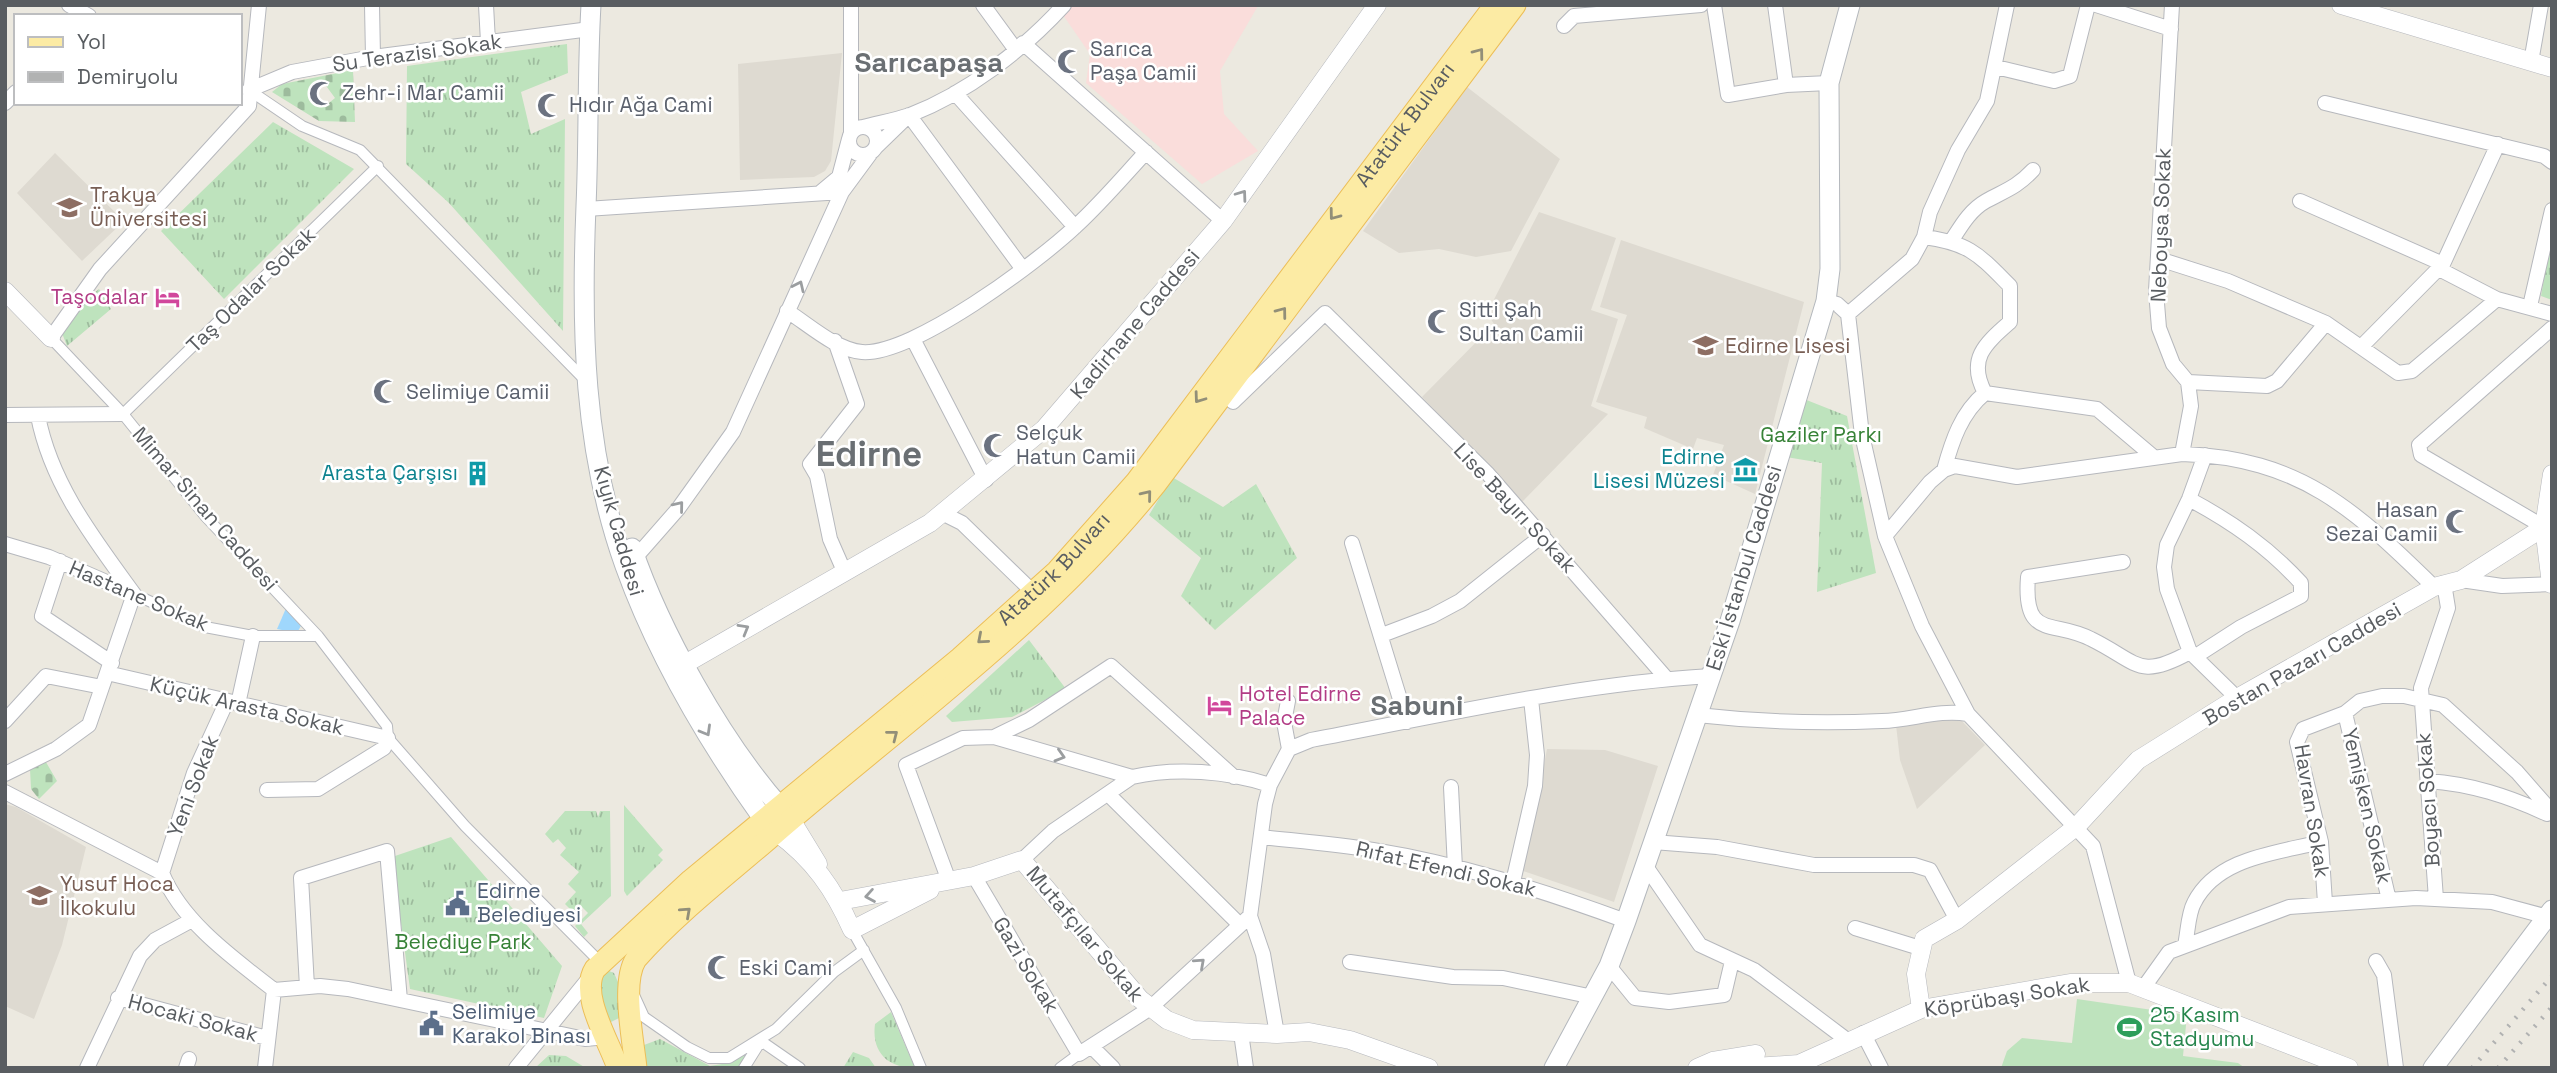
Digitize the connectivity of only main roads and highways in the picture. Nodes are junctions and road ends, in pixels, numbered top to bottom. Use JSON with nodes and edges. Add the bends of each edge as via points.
{"nodes":[{"id":1,"x":592,"y":5,"type":"edge"},
{"id":2,"x":1494,"y":5,"type":"edge"},
{"id":3,"x":1515,"y":5,"type":"edge"},
{"id":4,"x":1850,"y":5,"type":"edge"},
{"id":5,"x":586,"y":209,"type":"junction"},
{"id":6,"x":630,"y":561,"type":"junction"},
{"id":7,"x":782,"y":817,"type":"junction"},
{"id":8,"x":2550,"y":914,"type":"edge"},
{"id":9,"x":595,"y":970,"type":"junction"},
{"id":10,"x":629,"y":985,"type":"junction"},
{"id":11,"x":632,"y":1025,"type":"junction"},
{"id":12,"x":607,"y":1037,"type":"junction"},
{"id":13,"x":618,"y":1068,"type":"edge"},
{"id":14,"x":636,"y":1068,"type":"edge"},
{"id":15,"x":1553,"y":1068,"type":"edge"},
{"id":16,"x":2433,"y":1068,"type":"edge"}],
"edges":[{"from":1,"to":5,"type":"main road","name":"Kıyık Caddesi"},
{"from":2,"to":7,"type":"main road","name":"Atatürk Bulvarı","one_way":true,"via":[[1136,482],[1034,593]]},
{"from":7,"to":3,"type":"main road","name":"Atatürk Bulvarı","one_way":true,"via":[[1031,620],[1094,557],[1155,485]]},
{"from":4,"to":15,"type":"main road","name":"Eski İstanbul Caddesi","via":[[1829,83],[1830,269],[1826,301],[1711,676],[1626,921],[1609,966]]},
{"from":5,"to":6,"type":"main road","name":"Kıyık Caddesi","via":[[592,226],[597,402]]},
{"from":5,"to":6,"type":"main road","name":"Kıyık Caddesi","via":[[582,299],[592,431]]},
{"from":6,"to":7,"type":"main road","name":"Kıyık Caddesi","via":[[680,667]]},
{"from":7,"to":9,"type":"main road","name":"Atatürk Bulvarı","via":[[691,880]]},
{"from":10,"to":7,"type":"main road","name":"Atatürk Bulvarı","one_way":true,"via":[[629,970],[648,946]]},
{"from":8,"to":16,"type":"main road"},
{"from":9,"to":10,"type":"main road","via":[[618,967]]},
{"from":9,"to":12,"type":"main road","via":[[592,1004]]},
{"from":10,"to":11,"type":"main road","name":"Atatürk Bulvarı"},
{"from":11,"to":12,"type":"main road","via":[[621,1035]]},
{"from":11,"to":14,"type":"main road","name":"Atatürk Bulvarı"},
{"from":12,"to":13,"type":"main road"}]}
